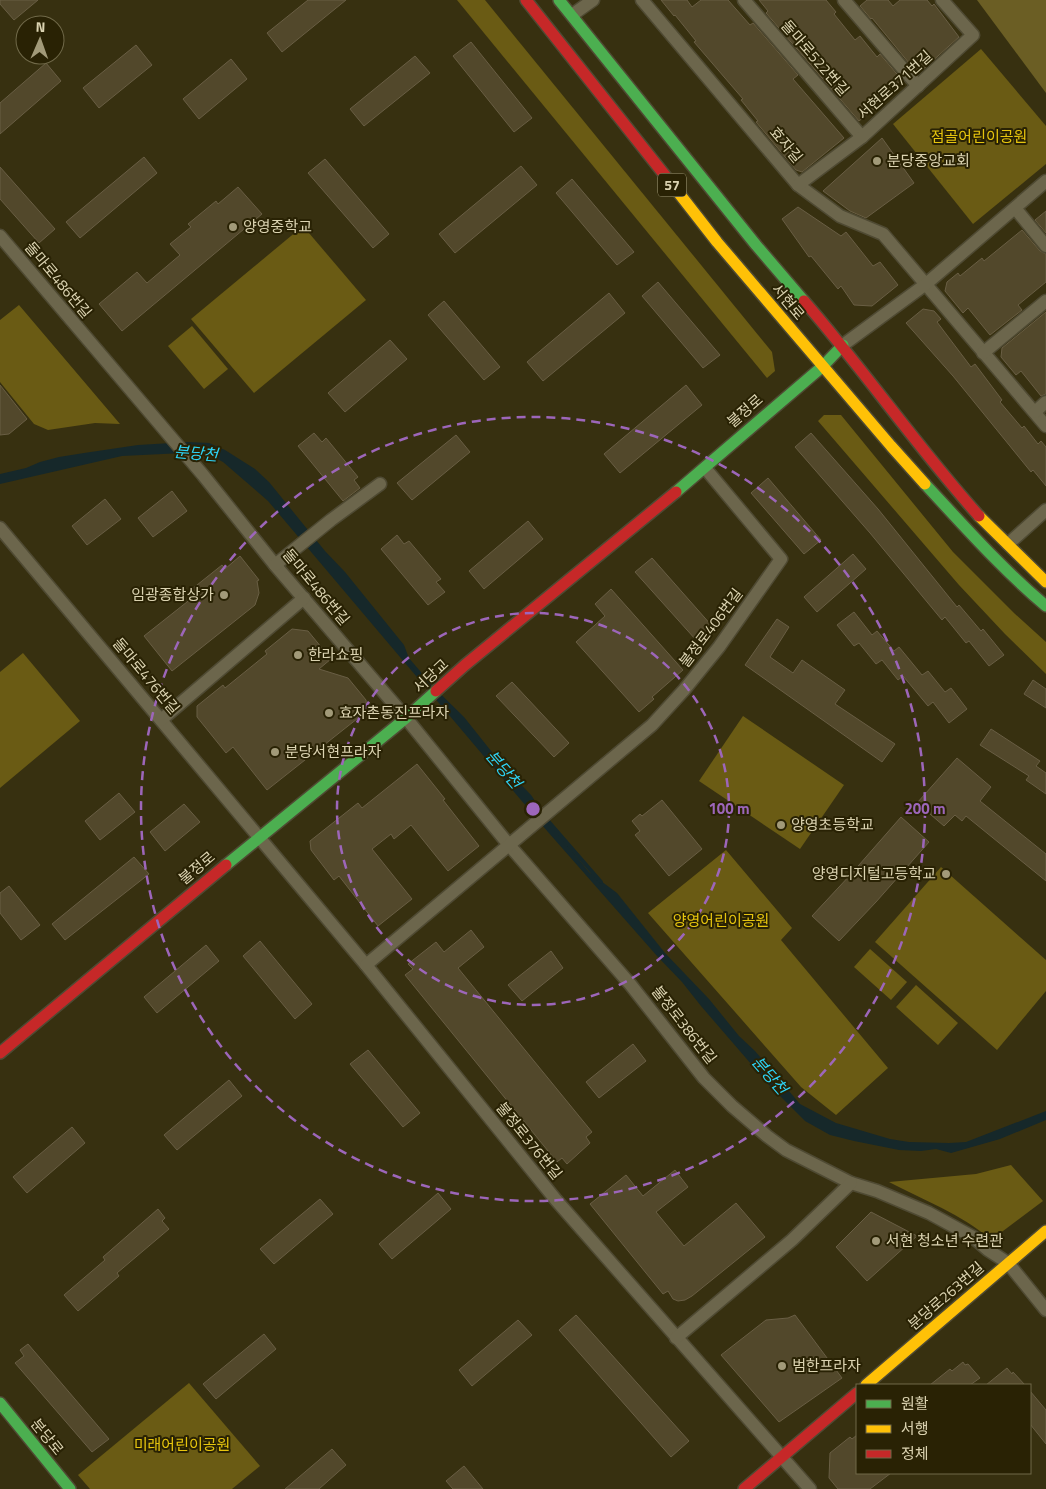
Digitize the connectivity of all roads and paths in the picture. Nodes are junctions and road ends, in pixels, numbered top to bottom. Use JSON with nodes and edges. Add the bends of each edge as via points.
{"nodes":[{"id":1,"x":526,"y":0,"type":"edge"},
{"id":2,"x":559,"y":0,"type":"edge"},
{"id":3,"x":593,"y":0,"type":"edge"},
{"id":4,"x":642,"y":0,"type":"edge"},
{"id":5,"x":744,"y":0,"type":"edge"},
{"id":6,"x":844,"y":0,"type":"edge"},
{"id":7,"x":942,"y":0,"type":"edge"},
{"id":8,"x":572,"y":15,"type":"junction"},
{"id":9,"x":918,"y":86,"type":"junction"},
{"id":10,"x":862,"y":138,"type":"junction"},
{"id":11,"x":1046,"y":182,"type":"edge"},
{"id":12,"x":798,"y":185,"type":"junction"},
{"id":13,"x":1015,"y":208,"type":"junction"},
{"id":14,"x":0,"y":236,"type":"edge"},
{"id":15,"x":1046,"y":246,"type":"edge"},
{"id":16,"x":926,"y":284,"type":"junction"},
{"id":17,"x":1046,"y":301,"type":"edge"},
{"id":18,"x":843,"y":345,"type":"junction"},
{"id":19,"x":983,"y":353,"type":"junction"},
{"id":20,"x":822,"y":366,"type":"junction"},
{"id":21,"x":1046,"y":402,"type":"edge"},
{"id":22,"x":1035,"y":412,"type":"junction"},
{"id":23,"x":1046,"y":426,"type":"edge"},
{"id":24,"x":705,"y":468,"type":"junction"},
{"id":25,"x":380,"y":484,"type":"dead end"},
{"id":26,"x":1046,"y":510,"type":"edge"},
{"id":27,"x":3,"y":532,"type":"edge"},
{"id":28,"x":1008,"y":544,"type":"junction"},
{"id":29,"x":277,"y":564,"type":"junction"},
{"id":30,"x":1046,"y":582,"type":"edge"},
{"id":31,"x":304,"y":598,"type":"junction"},
{"id":32,"x":1046,"y":606,"type":"edge"},
{"id":33,"x":465,"y":665,"type":"joint"},
{"id":34,"x":417,"y":709,"type":"joint"},
{"id":35,"x":406,"y":718,"type":"junction"},
{"id":36,"x":161,"y":720,"type":"junction"},
{"id":37,"x":260,"y":837,"type":"junction"},
{"id":38,"x":514,"y":841,"type":"junction"},
{"id":39,"x":366,"y":965,"type":"junction"},
{"id":40,"x":0,"y":1054,"type":"edge"},
{"id":41,"x":851,"y":1183,"type":"junction"},
{"id":42,"x":1046,"y":1231,"type":"edge"},
{"id":43,"x":1008,"y":1263,"type":"junction"},
{"id":44,"x":1046,"y":1310,"type":"edge"},
{"id":45,"x":676,"y":1338,"type":"junction"},
{"id":46,"x":867,"y":1384,"type":"edge"},
{"id":47,"x":856,"y":1394,"type":"edge"},
{"id":48,"x":0,"y":1403,"type":"edge"},
{"id":49,"x":782,"y":1458,"type":"junction"},
{"id":50,"x":70,"y":1489,"type":"edge"},
{"id":51,"x":744,"y":1489,"type":"edge"},
{"id":52,"x":810,"y":1489,"type":"edge"}],
"edges":[{"from":1,"to":20,"type":"main road","name":"서현로","number":"57","via":[[717,242]]},
{"from":2,"to":8,"type":"main road","name":"서현로","number":"57"},
{"from":3,"to":8,"type":"street"},
{"from":4,"to":12,"type":"street","name":"효자길"},
{"from":5,"to":10,"type":"street","name":"돌마로522번길"},
{"from":6,"to":9,"type":"street"},
{"from":7,"to":9,"type":"street","name":"서현로371번길","via":[[974,35]]},
{"from":8,"to":18,"type":"main road","name":"서현로","number":"57","via":[[756,245]]},
{"from":9,"to":10,"type":"street","name":"서현로371번길"},
{"from":10,"to":12,"type":"street","name":"서현로371번길"},
{"from":11,"to":13,"type":"street","name":"불정로"},
{"from":12,"to":16,"type":"street","name":"효자길","via":[[840,216],[883,234]]},
{"from":13,"to":15,"type":"street"},
{"from":13,"to":16,"type":"street","name":"불정로"},
{"from":14,"to":29,"type":"street","name":"돌마로486번길"},
{"from":16,"to":18,"type":"street","name":"불정로"},
{"from":16,"to":19,"type":"street","name":"효자길"},
{"from":17,"to":19,"type":"street"},
{"from":18,"to":20,"type":"main road","name":"불정로"},
{"from":18,"to":28,"type":"main road","name":"서현로","number":"57","via":[[956,491]]},
{"from":19,"to":22,"type":"street","name":"효자길"},
{"from":20,"to":24,"type":"main road","name":"불정로"},
{"from":20,"to":32,"type":"main road","name":"서현로","number":"57","via":[[965,527]]},
{"from":21,"to":22,"type":"street"},
{"from":22,"to":23,"type":"street","name":"효자길"},
{"from":24,"to":33,"type":"main road","name":"불정로"},
{"from":24,"to":38,"type":"street","name":"불정로406번길","via":[[781,559],[719,647],[647,730]]},
{"from":25,"to":29,"type":"street"},
{"from":26,"to":28,"type":"street"},
{"from":27,"to":36,"type":"street","name":"돌마로476번길"},
{"from":28,"to":30,"type":"main road","name":"서현로","number":"57"},
{"from":29,"to":31,"type":"street","name":"돌마로486번길"},
{"from":31,"to":35,"type":"street","name":"돌마로486번길"},
{"from":31,"to":36,"type":"street"},
{"from":33,"to":34,"type":"main road","name":"서당교"},
{"from":34,"to":35,"type":"main road","name":"불정로"},
{"from":35,"to":37,"type":"main road","name":"불정로"},
{"from":35,"to":38,"type":"street","name":"불정로386번길"},
{"from":36,"to":37,"type":"street","name":"돌마로476번길"},
{"from":37,"to":39,"type":"street","name":"불정로376번길"},
{"from":37,"to":40,"type":"main road","name":"불정로"},
{"from":38,"to":39,"type":"street"},
{"from":38,"to":41,"type":"street","name":"불정로386번길","via":[[704,1078],[732,1106],[786,1150]]},
{"from":39,"to":45,"type":"street","name":"불정로376번길","via":[[556,1200]]},
{"from":41,"to":43,"type":"street","name":"불정로386번길","via":[[877,1190],[937,1217],[973,1237]]},
{"from":41,"to":45,"type":"street","via":[[792,1240]]},
{"from":42,"to":43,"type":"main road","name":"분당로263번길"},
{"from":43,"to":44,"type":"street","name":"불정로386번길"},
{"from":43,"to":46,"type":"main road","name":"분당로263번길"},
{"from":45,"to":49,"type":"street","name":"불정로376번길"},
{"from":47,"to":49,"type":"main road"},
{"from":48,"to":50,"type":"main road","name":"분당로"},
{"from":49,"to":51,"type":"main road"},
{"from":49,"to":52,"type":"street","name":"불정로376번길"}]}
